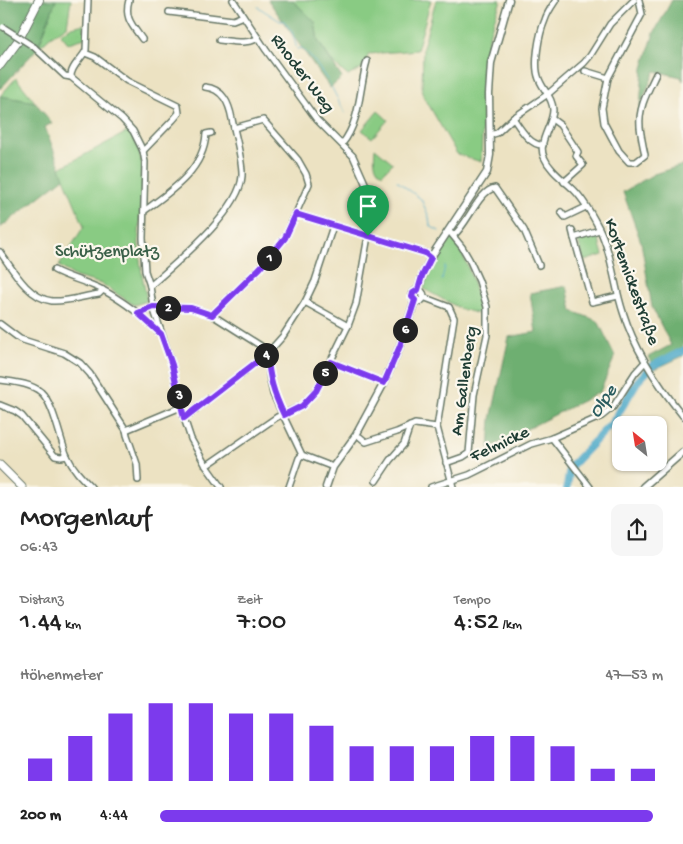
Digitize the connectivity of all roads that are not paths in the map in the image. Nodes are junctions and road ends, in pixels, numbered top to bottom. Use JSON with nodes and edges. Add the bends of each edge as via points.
{"nodes":[{"id":1,"x":39,"y":0,"type":"edge"},
{"id":2,"x":88,"y":0,"type":"edge"},
{"id":3,"x":129,"y":0,"type":"edge"},
{"id":4,"x":233,"y":0,"type":"edge"},
{"id":5,"x":509,"y":0,"type":"edge"},
{"id":6,"x":556,"y":0,"type":"edge"},
{"id":7,"x":635,"y":0,"type":"edge"},
{"id":8,"x":169,"y":12,"type":"dead end"},
{"id":9,"x":243,"y":16,"type":"junction"},
{"id":10,"x":3,"y":27,"type":"dead end"},
{"id":11,"x":258,"y":38,"type":"junction"},
{"id":12,"x":142,"y":39,"type":"dead end"},
{"id":13,"x":219,"y":40,"type":"dead end"},
{"id":14,"x":85,"y":53,"type":"junction"},
{"id":15,"x":367,"y":61,"type":"dead end"},
{"id":16,"x":0,"y":65,"type":"edge"},
{"id":17,"x":585,"y":72,"type":"dead end"},
{"id":18,"x":656,"y":74,"type":"dead end"},
{"id":19,"x":71,"y":78,"type":"junction"},
{"id":20,"x":608,"y":78,"type":"junction"},
{"id":21,"x":205,"y":87,"type":"dead end"},
{"id":22,"x":548,"y":94,"type":"junction"},
{"id":23,"x":513,"y":118,"type":"junction"},
{"id":24,"x":552,"y":119,"type":"junction"},
{"id":25,"x":234,"y":128,"type":"junction"},
{"id":26,"x":211,"y":133,"type":"dead end"},
{"id":27,"x":490,"y":135,"type":"junction"},
{"id":28,"x":342,"y":144,"type":"junction"},
{"id":29,"x":543,"y":145,"type":"junction"},
{"id":30,"x":143,"y":151,"type":"junction"},
{"id":31,"x":564,"y":182,"type":"junction"},
{"id":32,"x":586,"y":207,"type":"junction"},
{"id":33,"x":144,"y":211,"type":"junction"},
{"id":34,"x":561,"y":212,"type":"dead end"},
{"id":35,"x":296,"y":214,"type":"junction"},
{"id":36,"x":333,"y":226,"type":"junction"},
{"id":37,"x":572,"y":230,"type":"dead end"},
{"id":38,"x":599,"y":230,"type":"junction"},
{"id":39,"x":452,"y":233,"type":"junction"},
{"id":40,"x":368,"y":236,"type":"junction"},
{"id":41,"x":574,"y":238,"type":"junction"},
{"id":42,"x":0,"y":252,"type":"edge"},
{"id":43,"x":431,"y":258,"type":"junction"},
{"id":44,"x":539,"y":266,"type":"dead end"},
{"id":45,"x":54,"y":270,"type":"dead end"},
{"id":46,"x":150,"y":286,"type":"junction"},
{"id":47,"x":103,"y":290,"type":"junction"},
{"id":48,"x":418,"y":290,"type":"junction"},
{"id":49,"x":618,"y":296,"type":"junction"},
{"id":50,"x":423,"y":297,"type":"junction"},
{"id":51,"x":415,"y":300,"type":"junction"},
{"id":52,"x":305,"y":302,"type":"junction"},
{"id":53,"x":153,"y":307,"type":"junction"},
{"id":54,"x":138,"y":313,"type":"junction"},
{"id":55,"x":212,"y":315,"type":"junction"},
{"id":56,"x":0,"y":324,"type":"edge"},
{"id":57,"x":348,"y":326,"type":"junction"},
{"id":58,"x":161,"y":334,"type":"junction"},
{"id":59,"x":267,"y":354,"type":"junction"},
{"id":60,"x":331,"y":362,"type":"junction"},
{"id":61,"x":646,"y":364,"type":"junction"},
{"id":62,"x":0,"y":380,"type":"edge"},
{"id":63,"x":384,"y":383,"type":"junction"},
{"id":64,"x":0,"y":405,"type":"edge"},
{"id":65,"x":181,"y":407,"type":"junction"},
{"id":66,"x":284,"y":415,"type":"junction"},
{"id":67,"x":683,"y":416,"type":"edge"},
{"id":68,"x":184,"y":418,"type":"junction"},
{"id":69,"x":410,"y":425,"type":"junction"},
{"id":70,"x":437,"y":427,"type":"junction"},
{"id":71,"x":126,"y":430,"type":"junction"},
{"id":72,"x":360,"y":437,"type":"dead end"},
{"id":73,"x":552,"y":438,"type":"junction"},
{"id":74,"x":683,"y":452,"type":"edge"},
{"id":75,"x":302,"y":455,"type":"junction"},
{"id":76,"x":67,"y":456,"type":"junction"},
{"id":77,"x":446,"y":463,"type":"junction"},
{"id":78,"x":0,"y":465,"type":"edge"},
{"id":79,"x":206,"y":466,"type":"junction"},
{"id":80,"x":333,"y":467,"type":"junction"},
{"id":81,"x":138,"y":480,"type":"dead end"},
{"id":82,"x":376,"y":480,"type":"dead end"},
{"id":83,"x":452,"y":483,"type":"edge"},
{"id":84,"x":22,"y":486,"type":"edge"},
{"id":85,"x":91,"y":486,"type":"edge"},
{"id":86,"x":221,"y":486,"type":"edge"},
{"id":87,"x":289,"y":486,"type":"edge"},
{"id":88,"x":326,"y":486,"type":"edge"},
{"id":89,"x":431,"y":486,"type":"edge"},
{"id":90,"x":590,"y":486,"type":"edge"},
{"id":91,"x":643,"y":486,"type":"edge"}],
"edges":[{"from":1,"to":16,"type":"main road","via":[[18,41]]},
{"from":2,"to":14,"type":"street"},
{"from":3,"to":12,"type":"street","via":[[127,16]]},
{"from":4,"to":9,"type":"street","name":"Rhoder Weg"},
{"from":5,"to":27,"type":"street","via":[[491,63]]},
{"from":6,"to":22,"type":"street","via":[[545,19],[538,47],[538,76]]},
{"from":7,"to":20,"type":"street","via":[[642,8],[642,14]]},
{"from":7,"to":22,"type":"street","via":[[610,24],[590,56]]},
{"from":8,"to":9,"type":"street","via":[[234,20]]},
{"from":9,"to":11,"type":"street","name":"Rhoder Weg"},
{"from":10,"to":19,"type":"street","bridge":true,"via":[[34,47]]},
{"from":11,"to":13,"type":"street","via":[[254,41]]},
{"from":11,"to":28,"type":"street","name":"Rhoder Weg","via":[[317,120]]},
{"from":14,"to":19,"type":"street","via":[[71,71]]},
{"from":14,"to":30,"type":"street","via":[[127,81],[178,106],[179,113]]},
{"from":15,"to":28,"type":"street","via":[[356,117]]},
{"from":17,"to":20,"type":"street"},
{"from":18,"to":20,"type":"street","via":[[644,100],[640,122],[645,155],[636,162],[625,159],[604,123],[602,108]]},
{"from":19,"to":30,"type":"street","via":[[122,119]]},
{"from":21,"to":25,"type":"street","via":[[214,88],[222,94]]},
{"from":22,"to":23,"type":"street"},
{"from":22,"to":24,"type":"street","via":[[553,105]]},
{"from":23,"to":27,"type":"street","via":[[497,133]]},
{"from":23,"to":29,"type":"street","via":[[532,142]]},
{"from":24,"to":29,"type":"street"},
{"from":24,"to":31,"type":"street","via":[[560,125],[583,165]]},
{"from":25,"to":35,"type":"street","via":[[263,120],[298,160],[309,184]]},
{"from":25,"to":46,"type":"street","via":[[243,175],[235,199],[198,244]]},
{"from":26,"to":33,"type":"street","via":[[206,134],[193,170],[173,190]]},
{"from":27,"to":39,"type":"street","via":[[487,172]]},
{"from":28,"to":40,"type":"street","name":"Rhoder Weg","via":[[354,159],[365,183],[370,204]]},
{"from":29,"to":31,"type":"street","name":"Kortemickestraße","via":[[544,157]]},
{"from":30,"to":33,"type":"street"},
{"from":31,"to":32,"type":"street","name":"Kortemickestraße"},
{"from":32,"to":34,"type":"street","name":"Kortemickestraße","via":[[565,217]]},
{"from":32,"to":38,"type":"street","name":"Kortemickestraße"},
{"from":33,"to":46,"type":"street","via":[[145,270]]},
{"from":35,"to":36,"type":"street"},
{"from":35,"to":55,"type":"street","via":[[285,238]]},
{"from":36,"to":40,"type":"street"},
{"from":36,"to":52,"type":"street"},
{"from":37,"to":41,"type":"street"},
{"from":38,"to":41,"type":"street"},
{"from":38,"to":49,"type":"street","name":"Kortemickestraße"},
{"from":39,"to":43,"type":"street"},
{"from":39,"to":44,"type":"street","via":[[485,193],[494,188],[524,230]]},
{"from":39,"to":77,"type":"street","name":"Am Gallenberg","via":[[466,253],[484,294],[487,335],[474,395],[469,453]]},
{"from":40,"to":43,"type":"street","via":[[425,253]]},
{"from":40,"to":57,"type":"street","name":"Rhoder Weg","via":[[359,295]]},
{"from":41,"to":49,"type":"street","via":[[592,302]]},
{"from":42,"to":47,"type":"street","via":[[17,277],[39,297],[54,301],[99,294]]},
{"from":43,"to":48,"type":"street"},
{"from":45,"to":47,"type":"street"},
{"from":46,"to":53,"type":"street"},
{"from":47,"to":54,"type":"street"},
{"from":48,"to":50,"type":"street"},
{"from":48,"to":51,"type":"street","via":[[413,293]]},
{"from":49,"to":61,"type":"street","name":"Kortemickestraße","via":[[628,328]]},
{"from":50,"to":51,"type":"street"},
{"from":50,"to":70,"type":"street","via":[[448,307],[454,318]]},
{"from":51,"to":63,"type":"street"},
{"from":52,"to":57,"type":"street"},
{"from":52,"to":59,"type":"street","via":[[284,336]]},
{"from":53,"to":54,"type":"street"},
{"from":53,"to":55,"type":"street","via":[[191,308]]},
{"from":53,"to":58,"type":"street"},
{"from":54,"to":58,"type":"street"},
{"from":55,"to":59,"type":"street","via":[[254,340]]},
{"from":56,"to":71,"type":"street","via":[[20,339],[64,353],[80,363]]},
{"from":57,"to":60,"type":"street","name":"Rhoder Weg"},
{"from":58,"to":65,"type":"street"},
{"from":59,"to":66,"type":"street","via":[[273,394]]},
{"from":59,"to":68,"type":"street"},
{"from":60,"to":63,"type":"street"},
{"from":60,"to":66,"type":"street","name":"Rhoder Weg","via":[[316,391],[302,406]]},
{"from":61,"to":67,"type":"street","name":"Kortemickestraße"},
{"from":61,"to":73,"type":"street","name":"Felmicke","via":[[635,373],[606,413]]},
{"from":62,"to":76,"type":"street","via":[[41,392]]},
{"from":63,"to":80,"type":"street","via":[[356,435]]},
{"from":64,"to":76,"type":"street","via":[[22,416],[55,456]]},
{"from":65,"to":68,"type":"street"},
{"from":65,"to":71,"type":"street"},
{"from":66,"to":75,"type":"street"},
{"from":66,"to":79,"type":"street","name":"Rhoder Weg"},
{"from":68,"to":79,"type":"street","via":[[193,445]]},
{"from":69,"to":70,"type":"street"},
{"from":69,"to":72,"type":"street","via":[[372,441],[366,442]]},
{"from":69,"to":82,"type":"street","via":[[404,444]]},
{"from":70,"to":77,"type":"street"},
{"from":71,"to":81,"type":"street","via":[[137,464]]},
{"from":73,"to":83,"type":"street","name":"Felmicke","via":[[531,444]]},
{"from":73,"to":90,"type":"street"},
{"from":74,"to":91,"type":"street"},
{"from":75,"to":80,"type":"street"},
{"from":75,"to":87,"type":"street"},
{"from":76,"to":85,"type":"street","via":[[78,475]]},
{"from":77,"to":83,"type":"street"},
{"from":78,"to":84,"type":"main road"},
{"from":79,"to":86,"type":"street"},
{"from":80,"to":88,"type":"street"},
{"from":83,"to":89,"type":"street","name":"Felmicke"}]}
